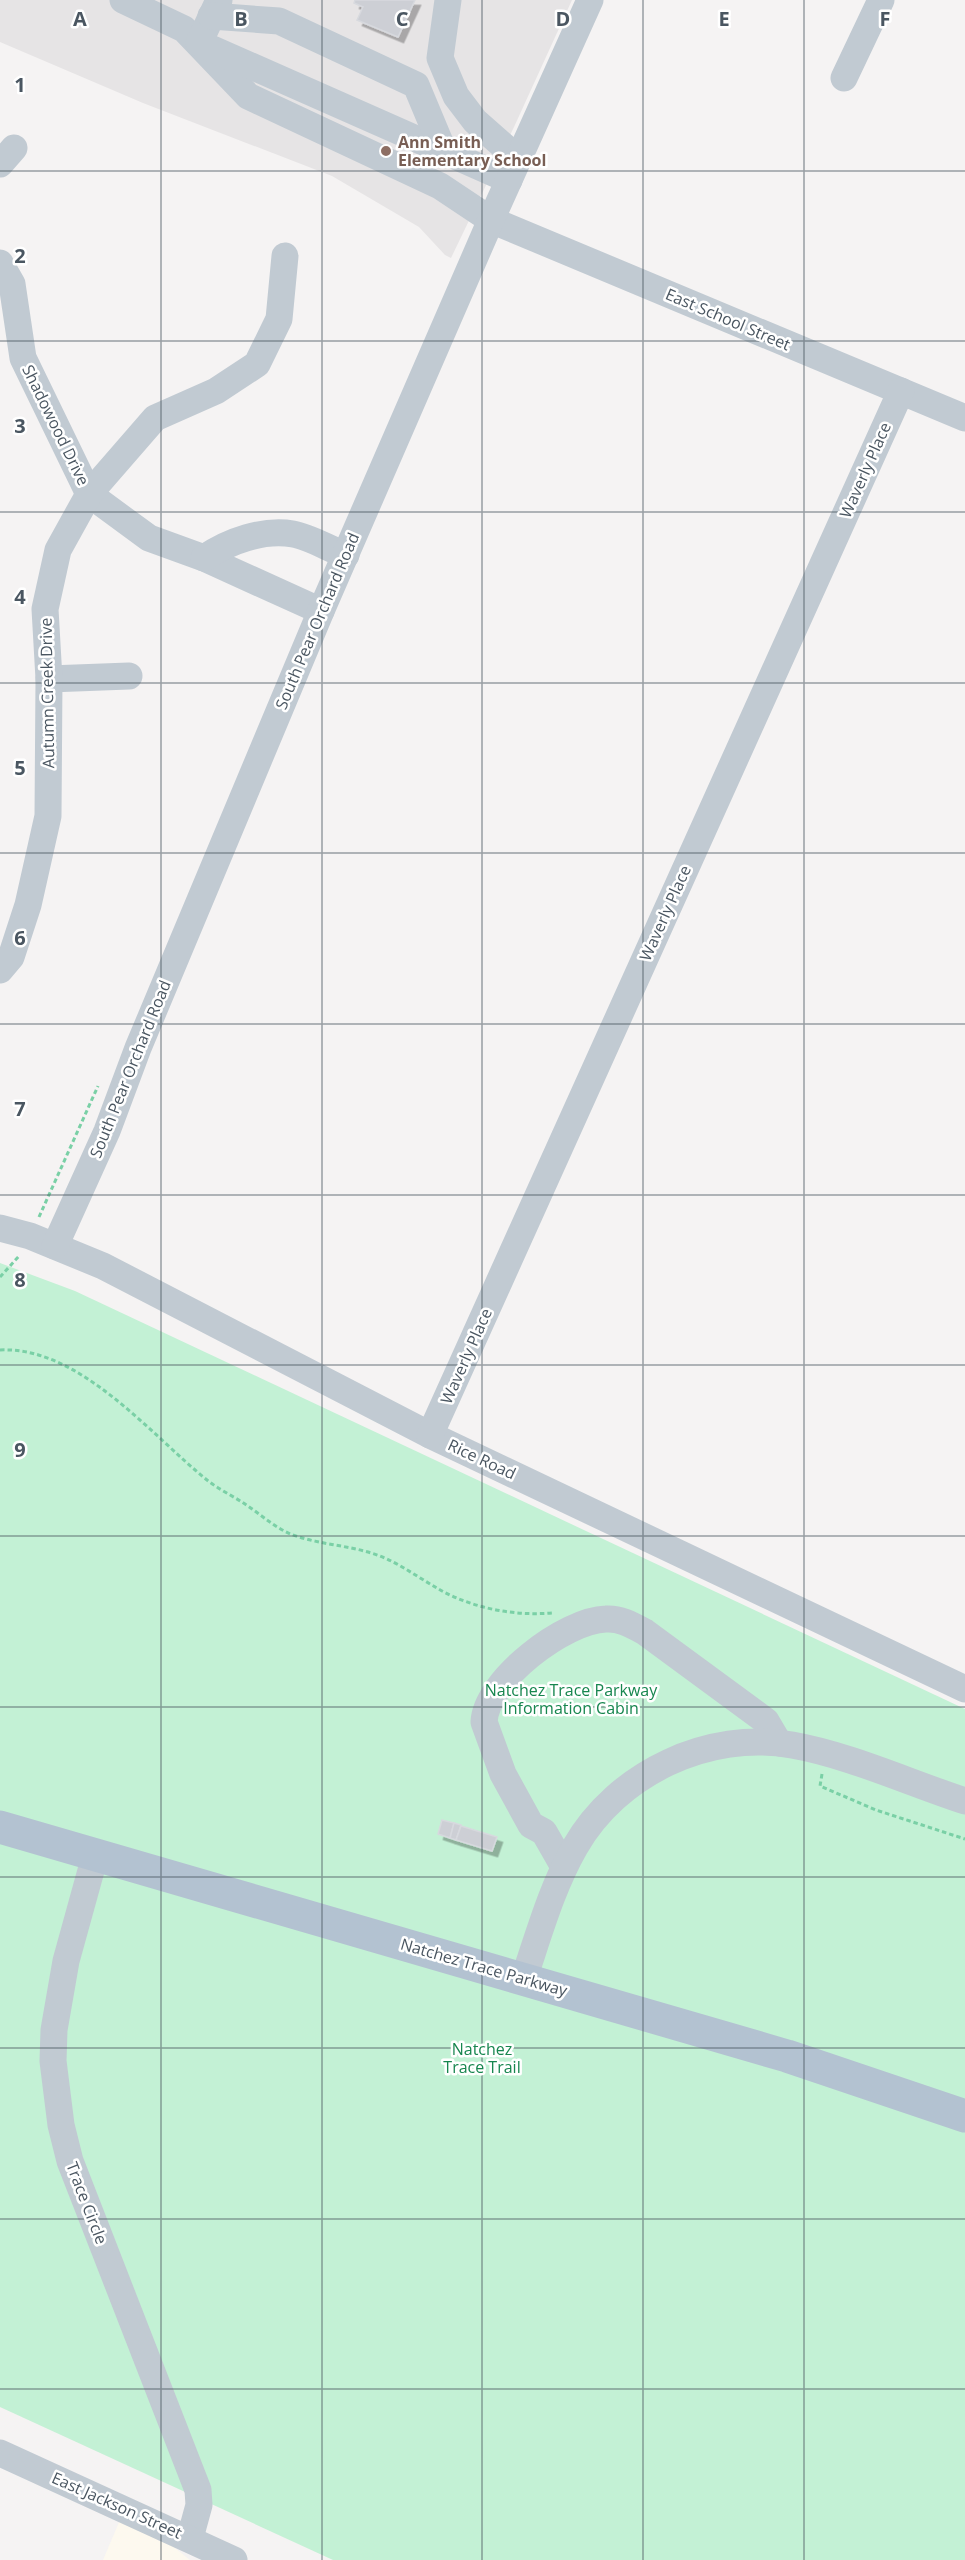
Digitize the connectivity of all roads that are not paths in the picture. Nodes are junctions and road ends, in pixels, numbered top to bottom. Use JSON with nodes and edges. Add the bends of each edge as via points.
{"nodes":[{"id":1,"x":123,"y":0,"type":"edge"},
{"id":2,"x":448,"y":0,"type":"edge"},
{"id":3,"x":590,"y":0,"type":"edge"},
{"id":4,"x":881,"y":0,"type":"edge"},
{"id":5,"x":215,"y":8,"type":"edge"},
{"id":6,"x":199,"y":43,"type":"junction"},
{"id":7,"x":844,"y":78,"type":"dead end"},
{"id":8,"x":444,"y":152,"type":"junction"},
{"id":9,"x":520,"y":156,"type":"junction"},
{"id":10,"x":509,"y":180,"type":"junction"},
{"id":11,"x":491,"y":220,"type":"junction"},
{"id":12,"x":285,"y":256,"type":"dead end"},
{"id":13,"x":0,"y":263,"type":"edge"},
{"id":14,"x":901,"y":391,"type":"junction"},
{"id":15,"x":965,"y":418,"type":"edge"},
{"id":16,"x":88,"y":494,"type":"junction"},
{"id":17,"x":345,"y":555,"type":"junction"},
{"id":18,"x":204,"y":558,"type":"junction"},
{"id":19,"x":321,"y":611,"type":"junction"},
{"id":20,"x":129,"y":676,"type":"dead end"},
{"id":21,"x":49,"y":680,"type":"junction"},
{"id":22,"x":0,"y":970,"type":"edge"},
{"id":23,"x":0,"y":1228,"type":"edge"},
{"id":24,"x":55,"y":1246,"type":"junction"},
{"id":25,"x":430,"y":1435,"type":"junction"},
{"id":26,"x":965,"y":1689,"type":"edge"},
{"id":27,"x":779,"y":1743,"type":"junction"},
{"id":28,"x":965,"y":1801,"type":"edge"},
{"id":29,"x":0,"y":1827,"type":"edge"},
{"id":30,"x":95,"y":1856,"type":"junction"},
{"id":31,"x":564,"y":1868,"type":"junction"},
{"id":32,"x":524,"y":1978,"type":"junction"},
{"id":33,"x":965,"y":2116,"type":"edge"},
{"id":34,"x":0,"y":2452,"type":"edge"},
{"id":35,"x":190,"y":2538,"type":"junction"},
{"id":36,"x":234,"y":2560,"type":"edge"}],
"edges":[{"from":1,"to":6,"type":"street","via":[[184,28]]},
{"from":2,"to":9,"type":"street","via":[[440,58],[456,96],[476,121]]},
{"from":3,"to":9,"type":"street","name":"South Pear Orchard Road"},
{"from":4,"to":7,"type":"street"},
{"from":5,"to":6,"type":"street"},
{"from":5,"to":8,"type":"street","via":[[279,21],[416,85]]},
{"from":6,"to":8,"type":"street"},
{"from":6,"to":11,"type":"street","name":"East School Street","via":[[248,96],[440,186]]},
{"from":8,"to":10,"type":"street"},
{"from":9,"to":10,"type":"street","name":"South Pear Orchard Road"},
{"from":10,"to":11,"type":"street","name":"South Pear Orchard Road"},
{"from":11,"to":14,"type":"street","name":"East School Street"},
{"from":11,"to":17,"type":"street","name":"South Pear Orchard Road"},
{"from":12,"to":16,"type":"street","name":"Autumn Creek Drive","via":[[279,319],[257,364],[216,391],[155,418]]},
{"from":13,"to":16,"type":"street","name":"Shadowood Drive","via":[[12,284],[24,358]]},
{"from":14,"to":15,"type":"street","name":"East School Street"},
{"from":14,"to":25,"type":"street","name":"Waverly Place"},
{"from":16,"to":18,"type":"street","name":"Shadowood Drive","via":[[148,538]]},
{"from":16,"to":21,"type":"street","name":"Autumn Creek Drive","via":[[58,550],[45,609]]},
{"from":17,"to":18,"type":"street","via":[[295,534],[278,533],[222,546]]},
{"from":17,"to":19,"type":"street","name":"South Pear Orchard Road"},
{"from":18,"to":19,"type":"street","name":"Shadowood Drive"},
{"from":19,"to":24,"type":"street","name":"South Pear Orchard Road","via":[[107,1131]]},
{"from":20,"to":21,"type":"street"},
{"from":21,"to":22,"type":"street","name":"Autumn Creek Drive","via":[[48,816],[28,905],[10,957]]},
{"from":23,"to":24,"type":"street","name":"Rice Road"},
{"from":24,"to":25,"type":"street","name":"Rice Road","via":[[103,1266]]},
{"from":25,"to":26,"type":"street","name":"Rice Road"},
{"from":27,"to":28,"type":"street","via":[[825,1753]]},
{"from":27,"to":31,"type":"street","via":[[719,1745],[682,1757],[642,1777],[595,1818]]},
{"from":27,"to":31,"type":"street","via":[[766,1721],[645,1632],[615,1619],[589,1621],[567,1629],[515,1670],[493,1696],[484,1715],[485,1730],[495,1754]]},
{"from":29,"to":30,"type":"main road","name":"Natchez Trace Parkway"},
{"from":30,"to":32,"type":"main road","name":"Natchez Trace Parkway"},
{"from":30,"to":35,"type":"street","name":"Trace Circle","via":[[59,1999],[53,2061],[56,2091],[70,2161],[198,2490],[199,2505]]},
{"from":31,"to":32,"type":"street"},
{"from":32,"to":33,"type":"main road","name":"Natchez Trace Parkway","via":[[787,2056]]},
{"from":34,"to":35,"type":"street","name":"East Jackson Street"},
{"from":35,"to":36,"type":"street","name":"East Jackson Street"}]}
